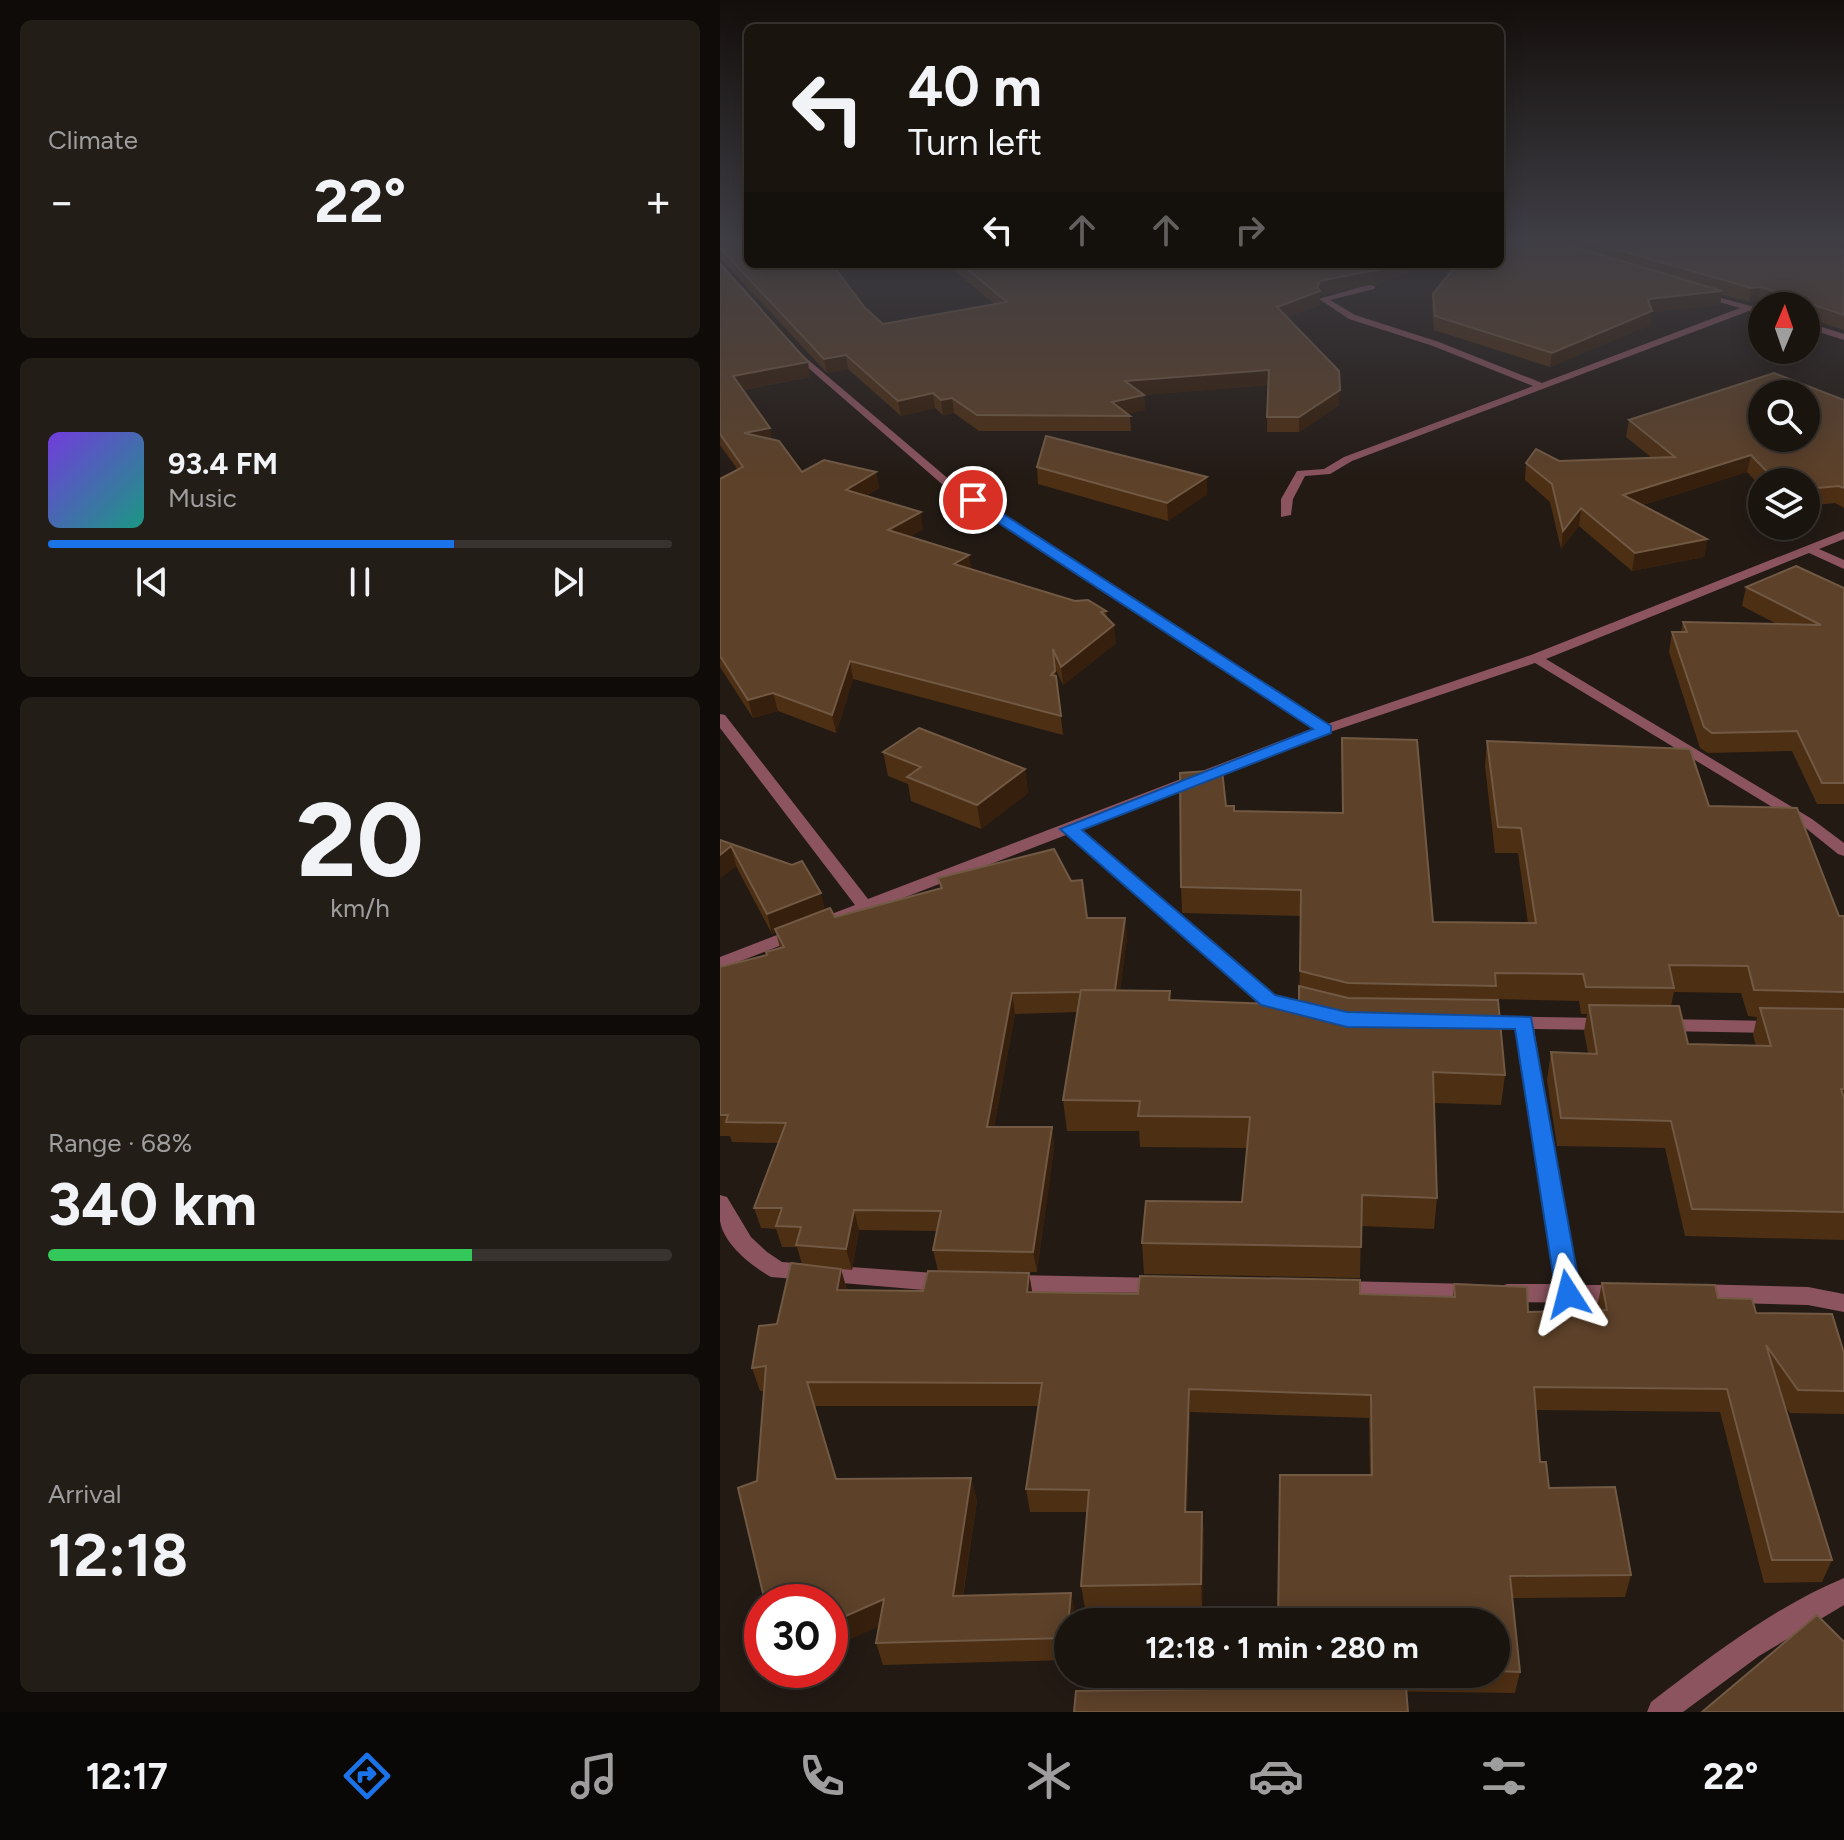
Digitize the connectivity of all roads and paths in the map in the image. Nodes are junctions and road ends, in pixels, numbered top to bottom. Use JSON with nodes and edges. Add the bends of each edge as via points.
{"nodes":[{"id":1,"x":766,"y":320,"type":"edge"},
{"id":2,"x":1361,"y":320,"type":"edge"},
{"id":3,"x":1718,"y":320,"type":"edge"},
{"id":4,"x":1820,"y":329,"type":"edge"},
{"id":5,"x":1844,"y":337,"type":"edge"},
{"id":6,"x":1544,"y":387,"type":"junction"},
{"id":7,"x":1285,"y":515,"type":"dead end"},
{"id":8,"x":1844,"y":535,"type":"edge"},
{"id":9,"x":1809,"y":549,"type":"junction"},
{"id":10,"x":1844,"y":565,"type":"edge"},
{"id":11,"x":1536,"y":658,"type":"junction"},
{"id":12,"x":720,"y":718,"type":"edge"},
{"id":13,"x":1325,"y":729,"type":"junction"},
{"id":14,"x":1069,"y":829,"type":"junction"},
{"id":15,"x":1844,"y":851,"type":"edge"},
{"id":16,"x":864,"y":905,"type":"junction"},
{"id":17,"x":720,"y":963,"type":"edge"},
{"id":18,"x":1316,"y":1013,"type":"edge"},
{"id":19,"x":1465,"y":1021,"type":"edge"},
{"id":20,"x":1524,"y":1022,"type":"junction"},
{"id":21,"x":1797,"y":1027,"type":"edge"},
{"id":22,"x":720,"y":1203,"type":"edge"},
{"id":23,"x":1188,"y":1287,"type":"edge"},
{"id":24,"x":1315,"y":1290,"type":"edge"},
{"id":25,"x":1568,"y":1294,"type":"junction"},
{"id":26,"x":1644,"y":1294,"type":"edge"},
{"id":27,"x":1674,"y":1294,"type":"edge"},
{"id":28,"x":1844,"y":1303,"type":"edge"},
{"id":29,"x":1844,"y":1591,"type":"edge"},
{"id":30,"x":1661,"y":1712,"type":"edge"}],
"edges":[{"from":1,"to":13,"type":"street","via":[[815,373],[947,483]]},
{"from":2,"to":6,"type":"street"},
{"from":3,"to":6,"type":"street"},
{"from":4,"to":5,"type":"street"},
{"from":6,"to":7,"type":"street","via":[[1348,459],[1326,472],[1301,473]]},
{"from":8,"to":9,"type":"street"},
{"from":9,"to":10,"type":"street"},
{"from":9,"to":11,"type":"street"},
{"from":11,"to":13,"type":"street"},
{"from":11,"to":15,"type":"street","via":[[1807,822]]},
{"from":12,"to":16,"type":"street"},
{"from":13,"to":14,"type":"street"},
{"from":14,"to":16,"type":"street"},
{"from":14,"to":18,"type":"street","via":[[1269,1000]]},
{"from":16,"to":17,"type":"street"},
{"from":19,"to":20,"type":"street"},
{"from":20,"to":21,"type":"street"},
{"from":20,"to":25,"type":"street"},
{"from":22,"to":23,"type":"street","via":[[759,1261],[779,1271],[974,1283]]},
{"from":24,"to":25,"type":"street"},
{"from":25,"to":26,"type":"street"},
{"from":27,"to":28,"type":"street","via":[[1808,1296]]},
{"from":29,"to":30,"type":"street","via":[[1775,1630]]}]}
